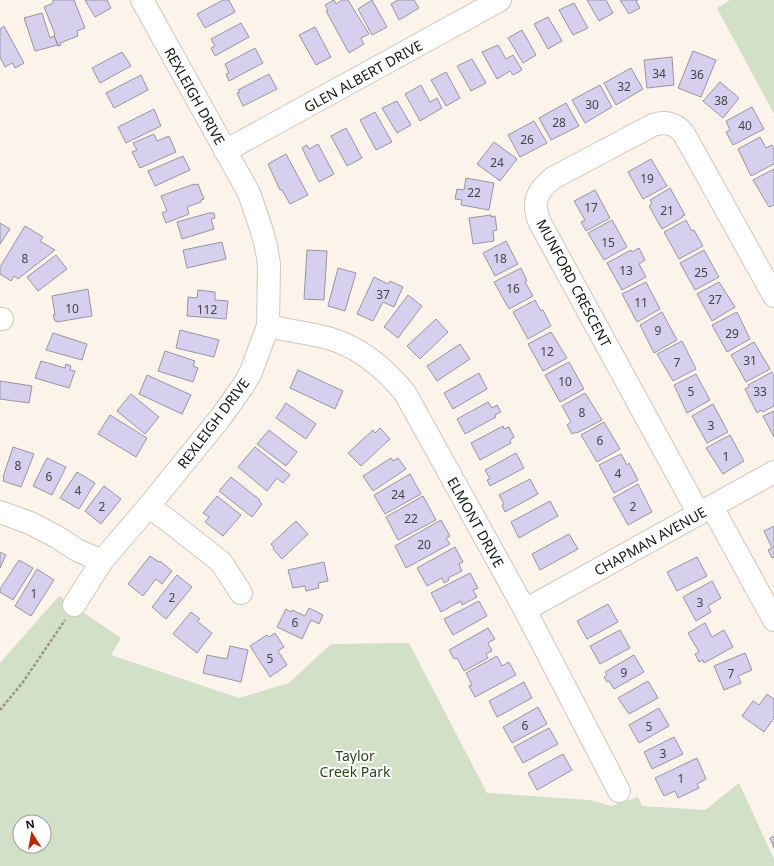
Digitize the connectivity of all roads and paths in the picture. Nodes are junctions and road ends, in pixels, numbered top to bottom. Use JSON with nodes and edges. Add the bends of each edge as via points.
{"nodes":[{"id":1,"x":142,"y":0,"type":"edge"},
{"id":2,"x":500,"y":0,"type":"edge"},
{"id":3,"x":225,"y":151,"type":"junction"},
{"id":4,"x":774,"y":296,"type":"edge"},
{"id":5,"x":268,"y":326,"type":"junction"},
{"id":6,"x":774,"y":472,"type":"edge"},
{"id":7,"x":148,"y":507,"type":"junction"},
{"id":8,"x":706,"y":510,"type":"junction"},
{"id":9,"x":0,"y":512,"type":"edge"},
{"id":10,"x":102,"y":561,"type":"junction"},
{"id":11,"x":241,"y":593,"type":"dead end"},
{"id":12,"x":74,"y":605,"type":"joint"},
{"id":13,"x":525,"y":610,"type":"junction"},
{"id":14,"x":774,"y":620,"type":"edge"},
{"id":15,"x":0,"y":710,"type":"edge"},
{"id":16,"x":619,"y":791,"type":"dead end"}],
"edges":[{"from":1,"to":3,"type":"street","name":"REXLEIGH DRIVE"},
{"from":2,"to":3,"type":"street","name":"GLEN ALBERT DRIVE"},
{"from":3,"to":5,"type":"street","name":"REXLEIGH DRIVE","via":[[249,193],[266,246],[269,264]]},
{"from":4,"to":8,"type":"street","name":"MUNFORD CRESCENT","via":[[682,130],[671,124],[653,125],[553,178],[538,196],[535,207],[539,221]]},
{"from":5,"to":7,"type":"street","name":"REXLEIGH DRIVE","via":[[243,386]]},
{"from":5,"to":13,"type":"street","name":"ELMONT DRIVE","via":[[333,340],[352,348],[374,362],[396,382],[405,393]]},
{"from":6,"to":8,"type":"street","name":"CHAPMAN AVENUE"},
{"from":7,"to":10,"type":"street","name":"REXLEIGH DRIVE"},
{"from":7,"to":11,"type":"street","via":[[221,562]]},
{"from":8,"to":13,"type":"street","name":"CHAPMAN AVENUE"},
{"from":8,"to":14,"type":"street","name":"MUNFORD CRESCENT"},
{"from":9,"to":10,"type":"street","via":[[30,523]]},
{"from":10,"to":12,"type":"street","name":"REXLEIGH DRIVE"},
{"from":12,"to":15,"type":"path","via":[[23,682]]},
{"from":13,"to":16,"type":"street","name":"ELMONT DRIVE"}]}
